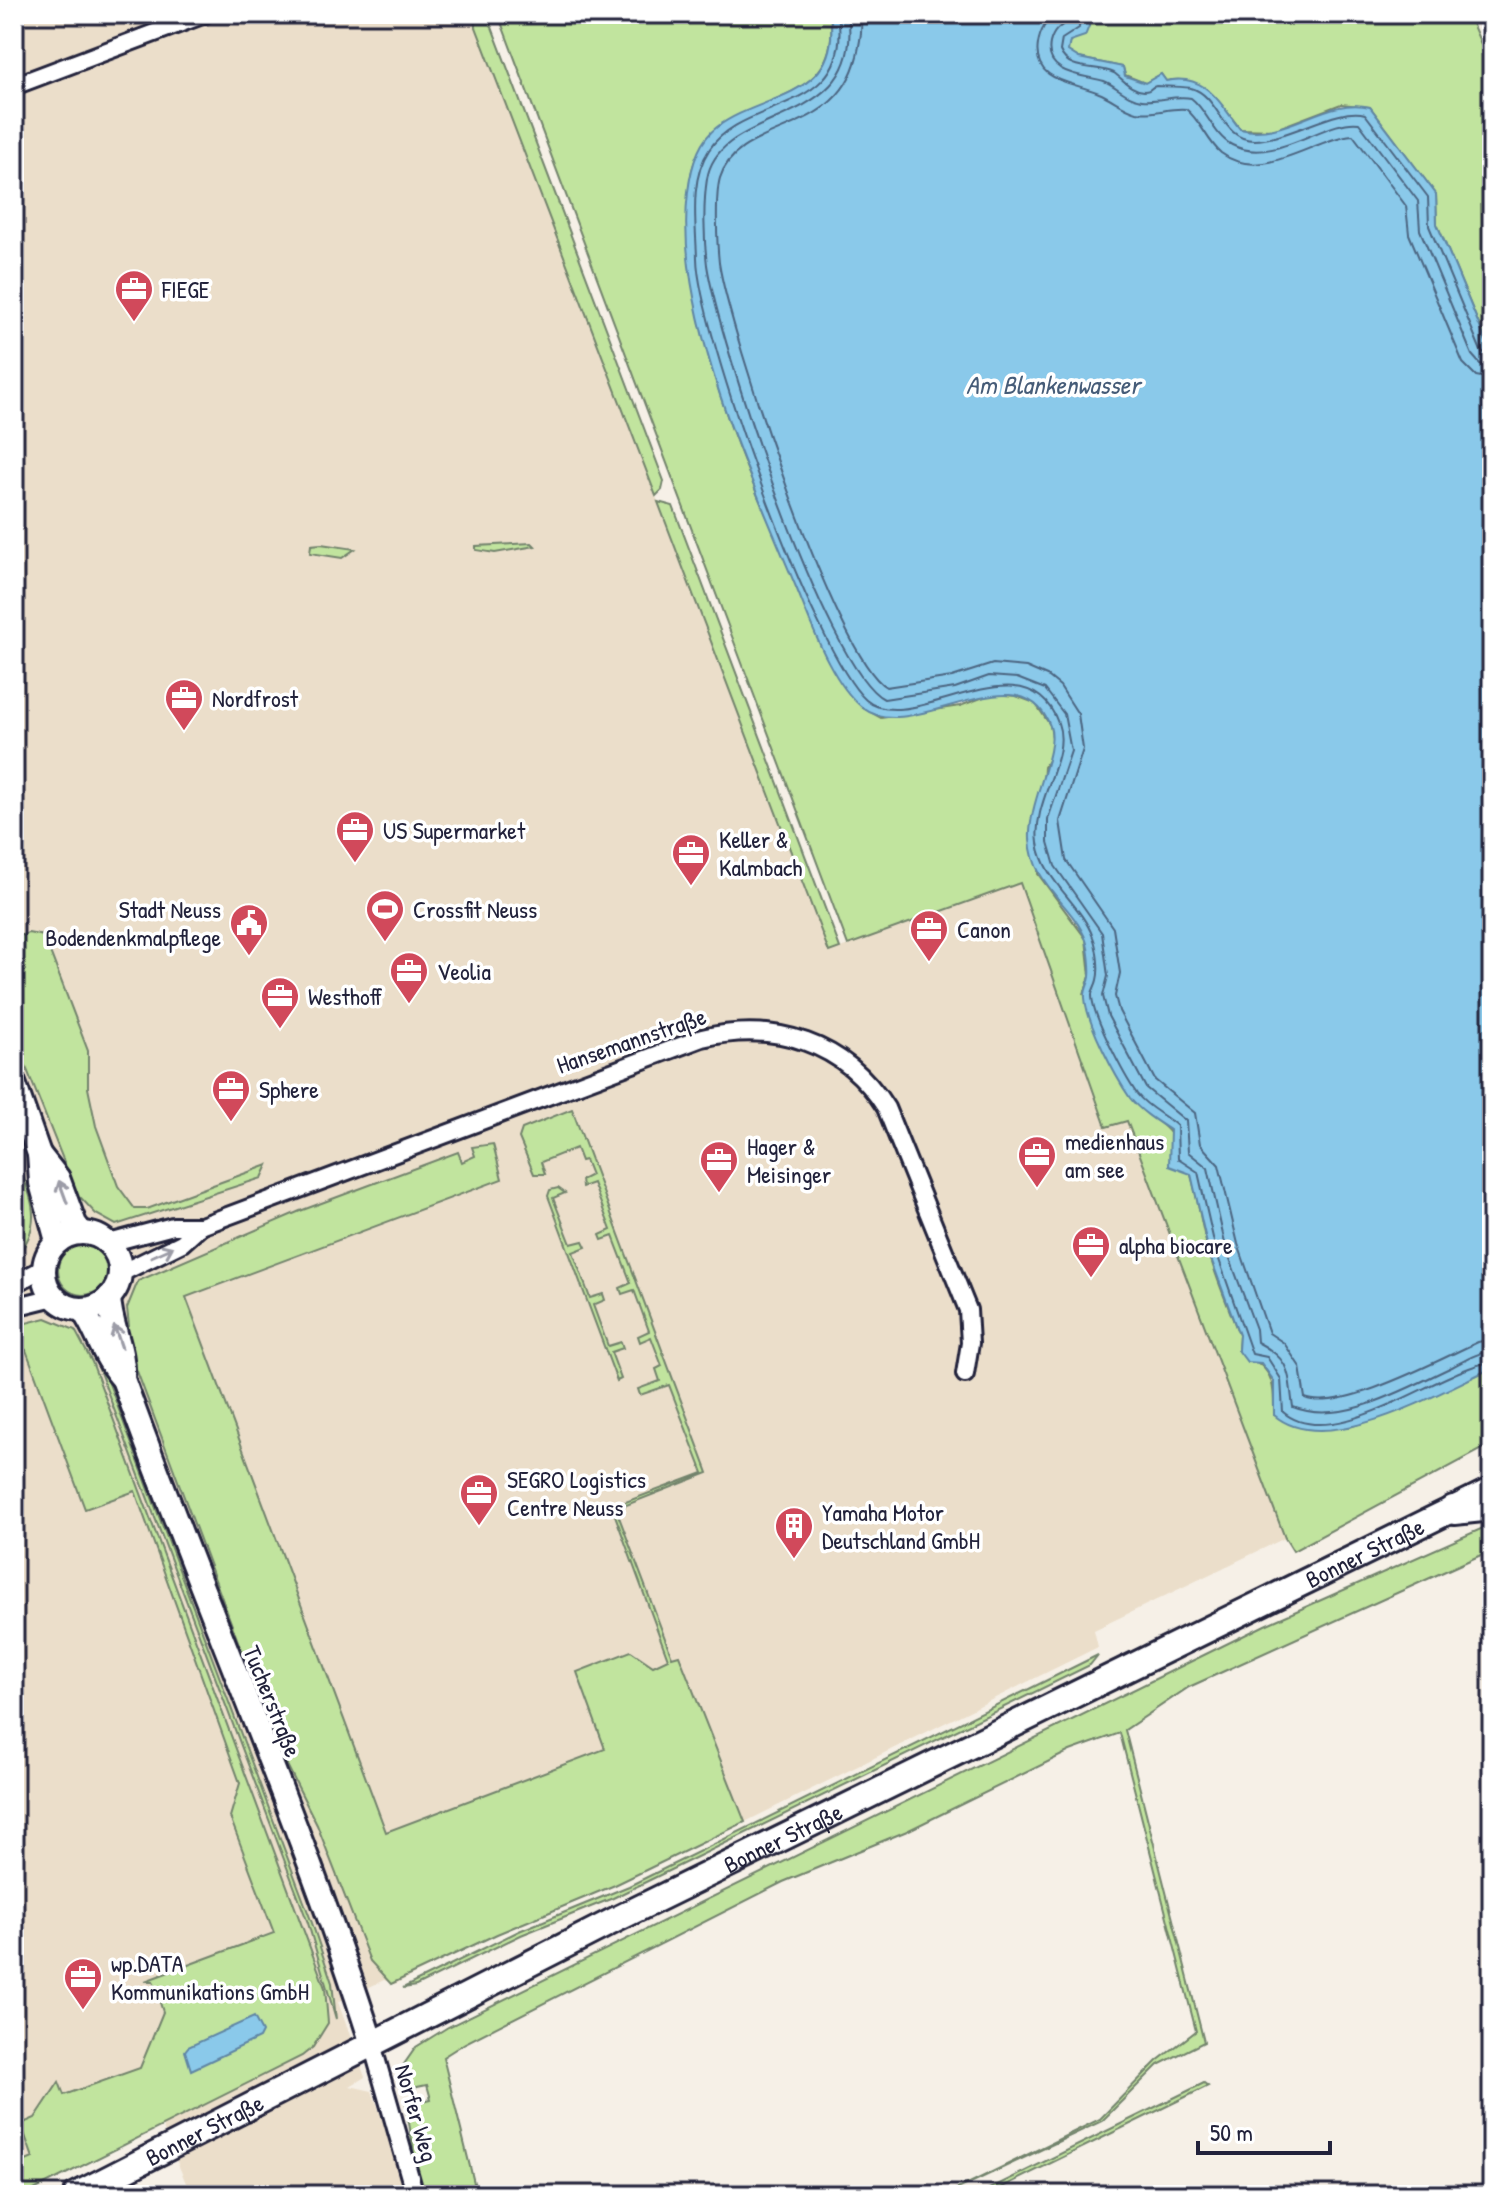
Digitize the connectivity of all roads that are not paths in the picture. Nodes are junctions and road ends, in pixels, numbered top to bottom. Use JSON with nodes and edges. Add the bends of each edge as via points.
{"nodes":[{"id":1,"x":205,"y":14,"type":"edge"},
{"id":2,"x":14,"y":86,"type":"edge"},
{"id":3,"x":14,"y":1083,"type":"edge"},
{"id":4,"x":39,"y":1154,"type":"junction"},
{"id":5,"x":201,"y":1226,"type":"junction"},
{"id":6,"x":82,"y":1233,"type":"junction"},
{"id":7,"x":57,"y":1241,"type":"junction"},
{"id":8,"x":109,"y":1243,"type":"junction"},
{"id":9,"x":44,"y":1268,"type":"junction"},
{"id":10,"x":119,"y":1274,"type":"junction"},
{"id":11,"x":14,"y":1284,"type":"edge"},
{"id":12,"x":54,"y":1297,"type":"junction"},
{"id":13,"x":109,"y":1297,"type":"junction"},
{"id":14,"x":14,"y":1307,"type":"edge"},
{"id":15,"x":82,"y":1309,"type":"junction"},
{"id":16,"x":965,"y":1374,"type":"dead end"},
{"id":17,"x":123,"y":1379,"type":"junction"},
{"id":18,"x":1492,"y":1490,"type":"edge"},
{"id":19,"x":1492,"y":1506,"type":"edge"},
{"id":20,"x":1454,"y":1510,"type":"junction"},
{"id":21,"x":372,"y":2044,"type":"junction"},
{"id":22,"x":76,"y":2195,"type":"edge"},
{"id":23,"x":415,"y":2195,"type":"edge"}],
"edges":[{"from":1,"to":2,"type":"street"},
{"from":3,"to":4,"type":"main road"},
{"from":6,"to":4,"type":"main road","one_way":true,"via":[[58,1178]]},
{"from":4,"to":7,"type":"main road"},
{"from":5,"to":8,"type":"street","name":"Hansemannstraße","via":[[173,1226]]},
{"from":10,"to":5,"type":"street","name":"Hansemannstraße","one_way":true,"via":[[182,1243]]},
{"from":5,"to":16,"type":"street","name":"Hansemannstraße","via":[[685,1043],[734,1032],[779,1033],[841,1059],[886,1108],[968,1310]]},
{"from":6,"to":7,"type":"main road"},
{"from":6,"to":8,"type":"main road"},
{"from":7,"to":9,"type":"main road"},
{"from":8,"to":10,"type":"main road"},
{"from":9,"to":11,"type":"street"},
{"from":9,"to":12,"type":"main road"},
{"from":10,"to":13,"type":"main road"},
{"from":12,"to":14,"type":"street"},
{"from":12,"to":15,"type":"main road"},
{"from":13,"to":15,"type":"main road"},
{"from":17,"to":13,"type":"main road","name":"Tucherstraße","one_way":true,"via":[[125,1356]]},
{"from":15,"to":17,"type":"main road","name":"Tucherstraße","via":[[107,1363]]},
{"from":17,"to":21,"type":"main road","name":"Tucherstraße"},
{"from":18,"to":20,"type":"main road","name":"Bonner Straße"},
{"from":19,"to":20,"type":"highway"},
{"from":20,"to":21,"type":"main road","name":"Bonner Straße"},
{"from":21,"to":22,"type":"main road","name":"Bonner Straße"},
{"from":21,"to":23,"type":"street","name":"Norfer Weg"}]}
